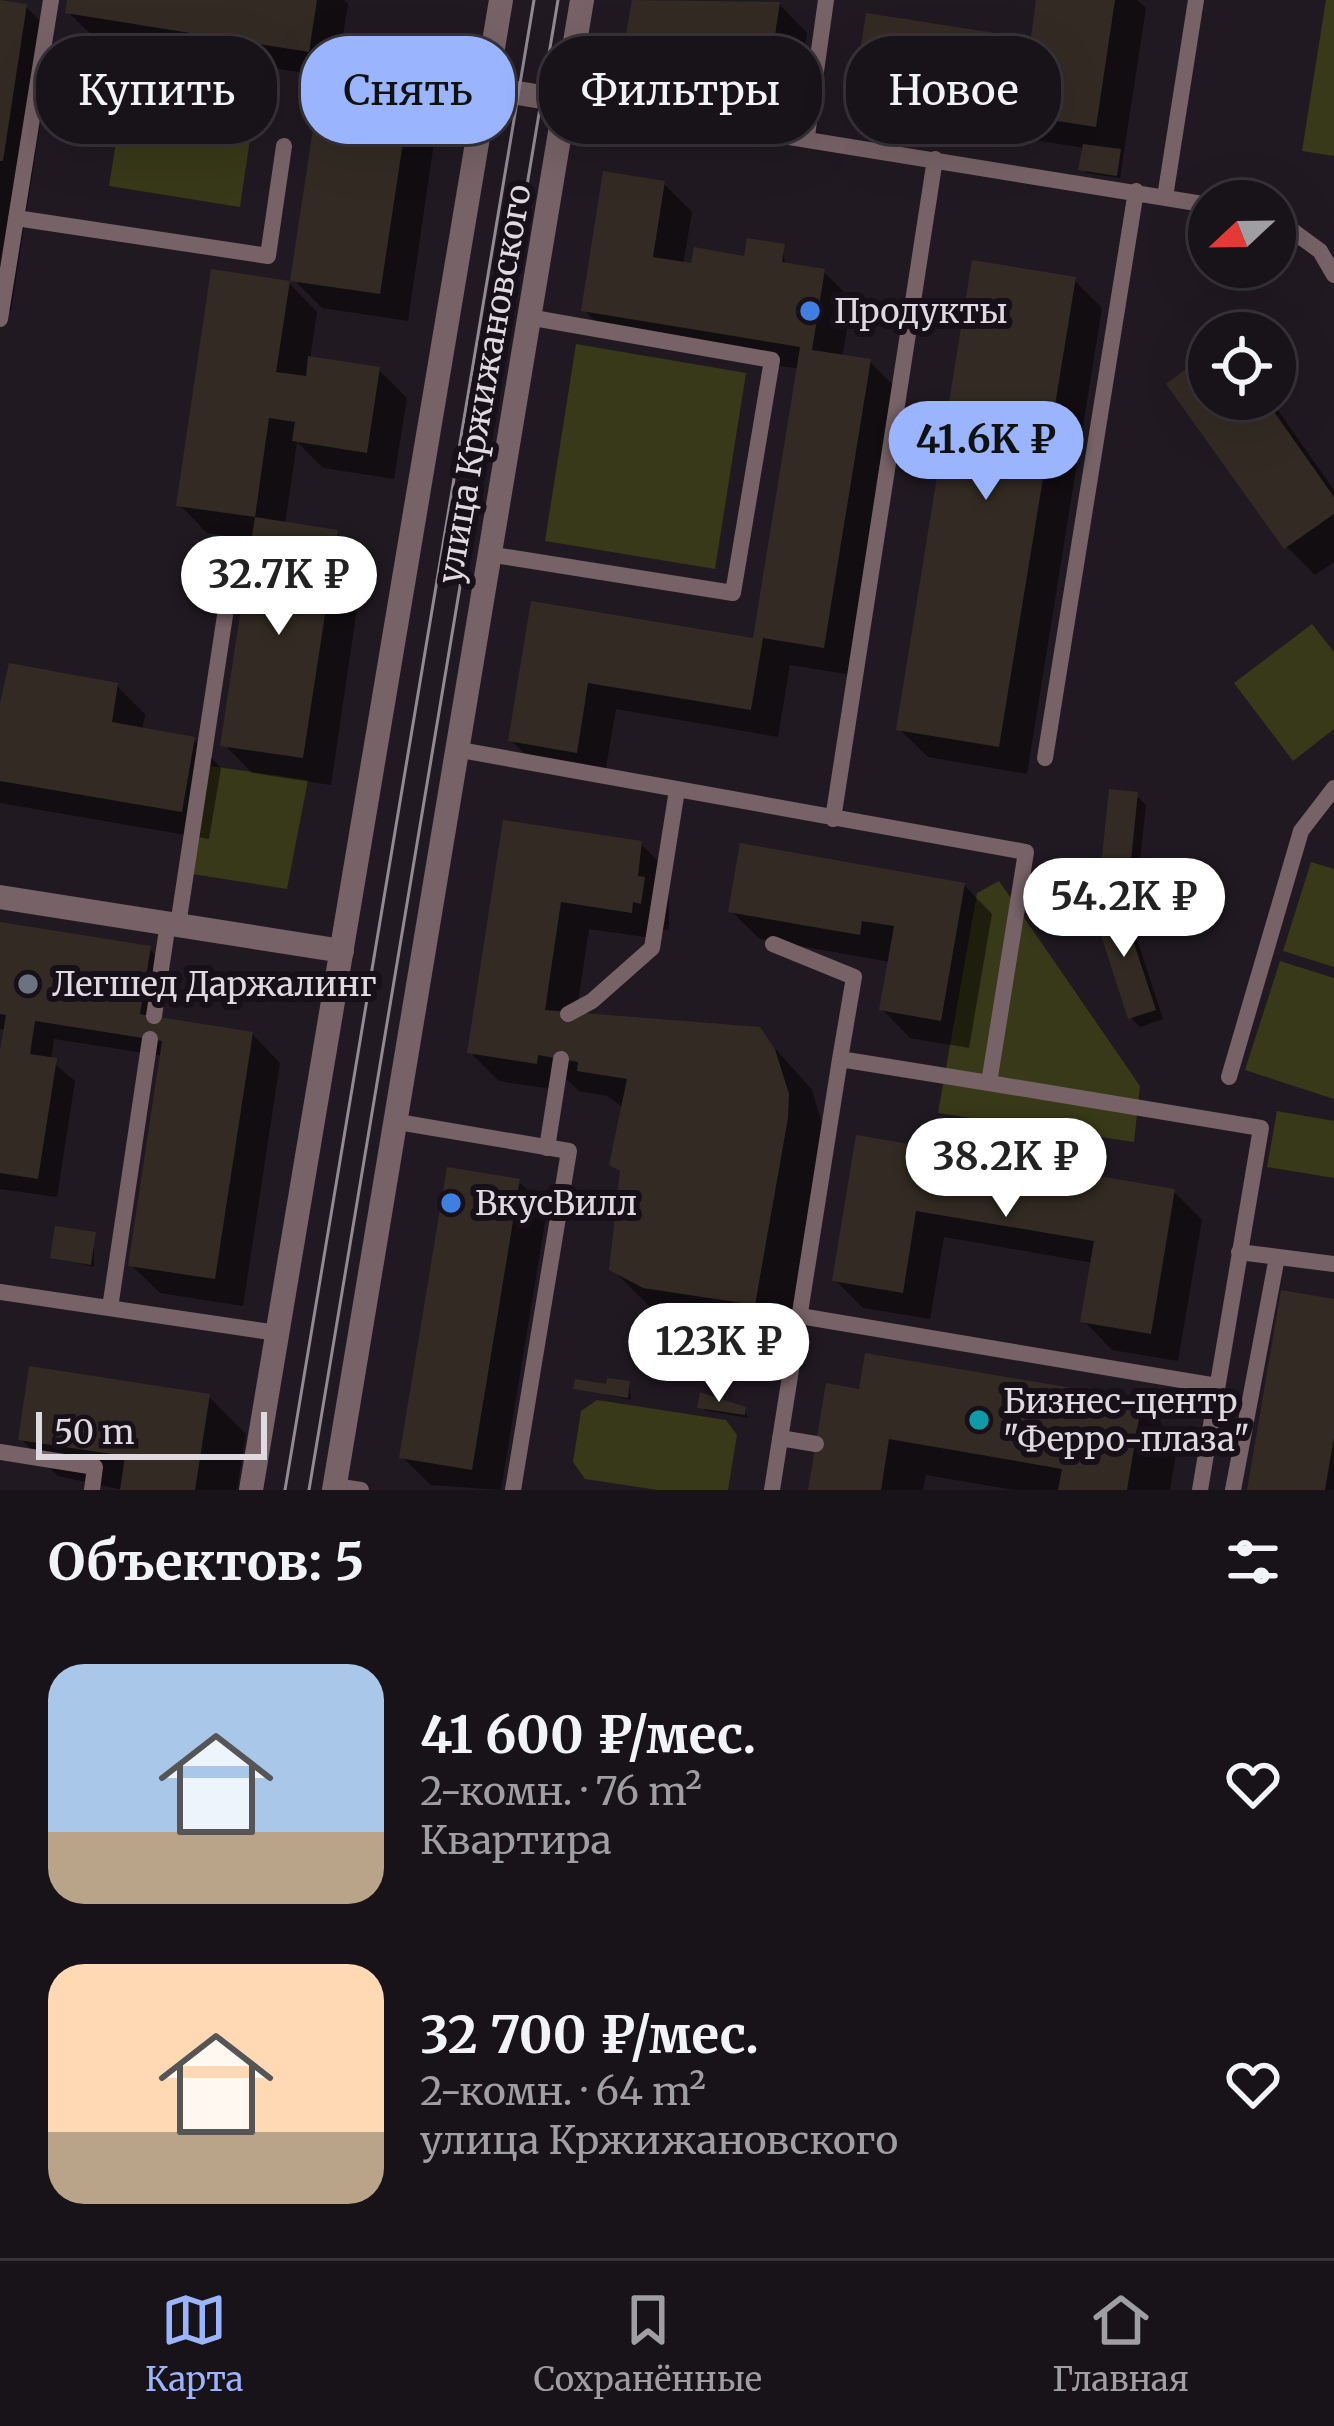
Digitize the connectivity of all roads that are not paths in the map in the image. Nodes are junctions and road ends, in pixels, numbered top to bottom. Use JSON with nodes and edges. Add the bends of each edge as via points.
{"nodes":[{"id":1,"x":51,"y":0,"type":"edge"},
{"id":2,"x":501,"y":0,"type":"edge"},
{"id":3,"x":582,"y":0,"type":"edge"},
{"id":4,"x":826,"y":0,"type":"edge"},
{"id":5,"x":1196,"y":0,"type":"edge"},
{"id":6,"x":495,"y":36,"type":"edge"},
{"id":7,"x":576,"y":36,"type":"edge"},
{"id":8,"x":821,"y":36,"type":"edge"},
{"id":9,"x":822,"y":139,"type":"edge"},
{"id":10,"x":478,"y":144,"type":"edge"},
{"id":11,"x":558,"y":144,"type":"edge"},
{"id":12,"x":284,"y":146,"type":"dead end"},
{"id":13,"x":935,"y":159,"type":"junction"},
{"id":14,"x":1136,"y":190,"type":"junction"},
{"id":15,"x":1165,"y":196,"type":"junction"},
{"id":16,"x":1188,"y":201,"type":"edge"},
{"id":17,"x":16,"y":218,"type":"junction"},
{"id":18,"x":1296,"y":234,"type":"edge"},
{"id":19,"x":1334,"y":275,"type":"edge"},
{"id":20,"x":528,"y":317,"type":"junction"},
{"id":21,"x":0,"y":319,"type":"edge"},
{"id":22,"x":488,"y":554,"type":"junction"},
{"id":23,"x":234,"y":556,"type":"dead end"},
{"id":24,"x":455,"y":749,"type":"junction"},
{"id":25,"x":1045,"y":758,"type":"dead end"},
{"id":26,"x":1334,"y":788,"type":"edge"},
{"id":27,"x":677,"y":790,"type":"junction"},
{"id":28,"x":833,"y":819,"type":"junction"},
{"id":29,"x":0,"y":896,"type":"edge"},
{"id":30,"x":173,"y":924,"type":"junction"},
{"id":31,"x":773,"y":944,"type":"dead end"},
{"id":32,"x":343,"y":951,"type":"junction"},
{"id":33,"x":568,"y":1014,"type":"dead end"},
{"id":34,"x":154,"y":1016,"type":"dead end"},
{"id":35,"x":150,"y":1039,"type":"dead end"},
{"id":36,"x":561,"y":1059,"type":"dead end"},
{"id":37,"x":840,"y":1059,"type":"junction"},
{"id":38,"x":1229,"y":1077,"type":"dead end"},
{"id":39,"x":989,"y":1083,"type":"junction"},
{"id":40,"x":398,"y":1122,"type":"junction"},
{"id":41,"x":547,"y":1148,"type":"junction"},
{"id":42,"x":1239,"y":1252,"type":"junction"},
{"id":43,"x":1276,"y":1257,"type":"junction"},
{"id":44,"x":1334,"y":1264,"type":"edge"},
{"id":45,"x":0,"y":1292,"type":"edge"},
{"id":46,"x":110,"y":1308,"type":"junction"},
{"id":47,"x":800,"y":1316,"type":"junction"},
{"id":48,"x":277,"y":1333,"type":"junction"},
{"id":49,"x":1217,"y":1386,"type":"junction"},
{"id":50,"x":780,"y":1438,"type":"junction"},
{"id":51,"x":816,"y":1444,"type":"dead end"},
{"id":52,"x":0,"y":1452,"type":"edge"},
{"id":53,"x":335,"y":1488,"type":"edge"},
{"id":54,"x":92,"y":1490,"type":"edge"},
{"id":55,"x":251,"y":1490,"type":"edge"},
{"id":56,"x":361,"y":1490,"type":"edge"},
{"id":57,"x":513,"y":1490,"type":"edge"},
{"id":58,"x":772,"y":1490,"type":"edge"},
{"id":59,"x":1200,"y":1490,"type":"edge"},
{"id":60,"x":1233,"y":1490,"type":"edge"}],
"edges":[{"from":1,"to":17,"type":"lane"},
{"from":2,"to":6,"type":"street","name":"улица Кржижановского"},
{"from":3,"to":7,"type":"street","name":"улица Кржижановского"},
{"from":4,"to":8,"type":"lane"},
{"from":5,"to":15,"type":"lane"},
{"from":9,"to":13,"type":"lane"},
{"from":10,"to":32,"type":"street","name":"улица Кржижановского"},
{"from":11,"to":20,"type":"street","name":"улица Кржижановского"},
{"from":12,"to":17,"type":"lane","via":[[268,256]]},
{"from":13,"to":14,"type":"lane"},
{"from":13,"to":28,"type":"lane"},
{"from":14,"to":15,"type":"lane"},
{"from":14,"to":25,"type":"lane"},
{"from":15,"to":16,"type":"lane"},
{"from":17,"to":21,"type":"lane"},
{"from":18,"to":19,"type":"lane"},
{"from":20,"to":22,"type":"street","name":"улица Кржижановского"},
{"from":20,"to":22,"type":"lane","via":[[772,360],[734,593]]},
{"from":22,"to":24,"type":"street","name":"улица Кржижановского"},
{"from":23,"to":30,"type":"lane"},
{"from":24,"to":27,"type":"lane"},
{"from":24,"to":40,"type":"street","name":"улица Кржижановского"},
{"from":26,"to":38,"type":"lane","via":[[1300,831]]},
{"from":27,"to":28,"type":"lane"},
{"from":27,"to":33,"type":"lane","via":[[652,948]]},
{"from":28,"to":39,"type":"lane","via":[[1026,852]]},
{"from":29,"to":30,"type":"street"},
{"from":30,"to":32,"type":"street"},
{"from":30,"to":34,"type":"lane"},
{"from":31,"to":37,"type":"lane","via":[[854,977]]},
{"from":32,"to":48,"type":"street","name":"улица Кржижановского"},
{"from":35,"to":46,"type":"lane"},
{"from":36,"to":41,"type":"lane"},
{"from":37,"to":39,"type":"lane"},
{"from":37,"to":47,"type":"lane"},
{"from":39,"to":42,"type":"lane","via":[[1261,1128]]},
{"from":40,"to":41,"type":"lane"},
{"from":40,"to":53,"type":"street","name":"улица Кржижановского"},
{"from":41,"to":57,"type":"lane","via":[[568,1151]]},
{"from":42,"to":43,"type":"lane"},
{"from":42,"to":49,"type":"lane"},
{"from":43,"to":44,"type":"lane"},
{"from":43,"to":60,"type":"lane"},
{"from":45,"to":46,"type":"lane"},
{"from":46,"to":48,"type":"lane"},
{"from":47,"to":49,"type":"lane"},
{"from":47,"to":50,"type":"lane"},
{"from":48,"to":55,"type":"street","name":"улица Кржижановского"},
{"from":49,"to":59,"type":"lane"},
{"from":50,"to":51,"type":"lane"},
{"from":50,"to":58,"type":"lane"},
{"from":52,"to":54,"type":"lane","via":[[95,1467]]},
{"from":53,"to":56,"type":"lane"}]}
